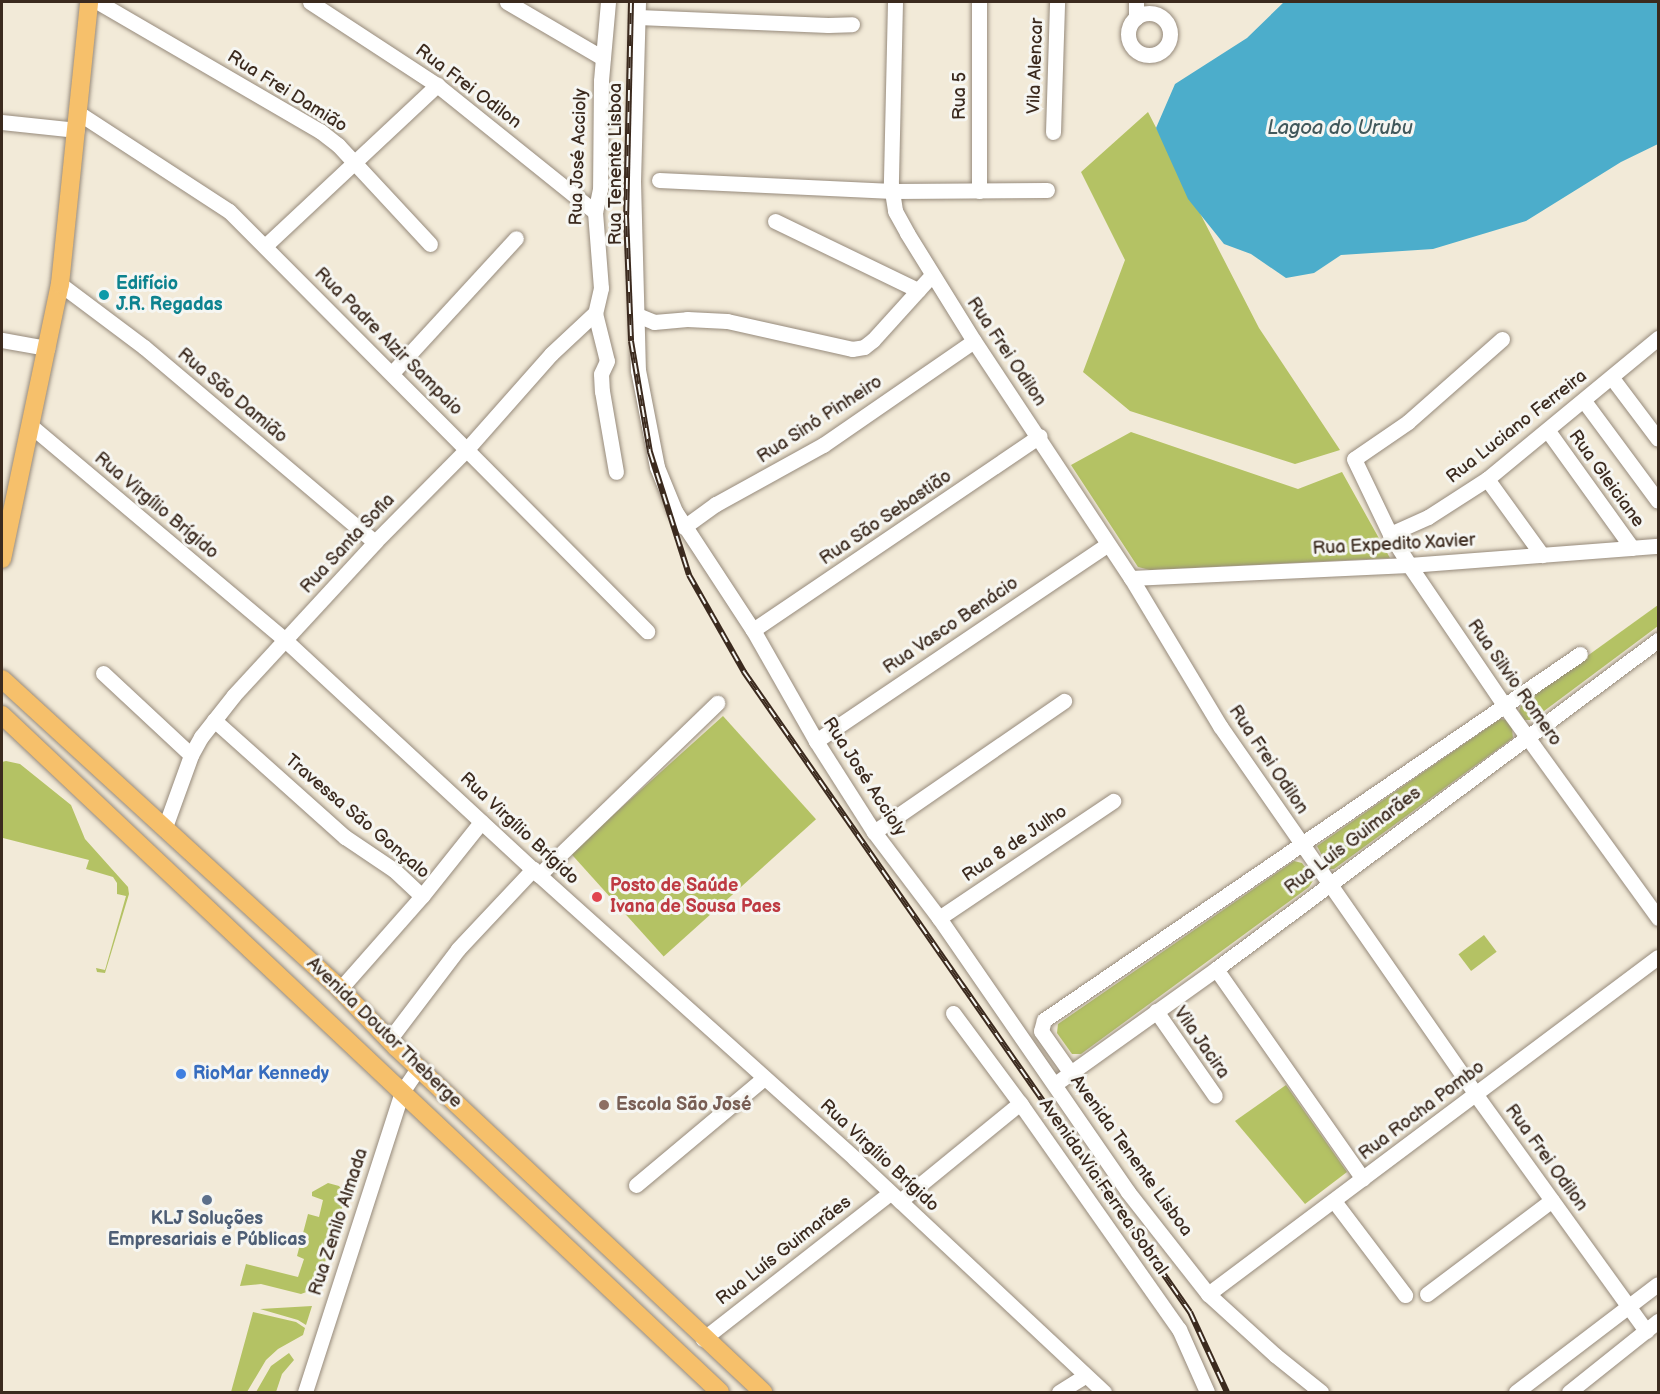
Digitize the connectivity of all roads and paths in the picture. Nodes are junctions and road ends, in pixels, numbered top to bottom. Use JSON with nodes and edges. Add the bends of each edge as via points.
{"nodes":[{"id":1,"x":89,"y":2,"type":"edge"},
{"id":2,"x":98,"y":2,"type":"edge"},
{"id":3,"x":310,"y":2,"type":"edge"},
{"id":4,"x":507,"y":2,"type":"edge"},
{"id":5,"x":608,"y":2,"type":"edge"},
{"id":6,"x":894,"y":2,"type":"edge"},
{"id":7,"x":979,"y":2,"type":"edge"},
{"id":8,"x":1057,"y":2,"type":"edge"},
{"id":9,"x":1136,"y":2,"type":"edge"},
{"id":10,"x":638,"y":9,"type":"edge"},
{"id":11,"x":1136,"y":18,"type":"dead end"},
{"id":12,"x":852,"y":24,"type":"dead end"},
{"id":13,"x":603,"y":58,"type":"junction"},
{"id":14,"x":437,"y":85,"type":"junction"},
{"id":15,"x":77,"y":112,"type":"junction"},
{"id":16,"x":2,"y":122,"type":"edge"},
{"id":17,"x":77,"y":130,"type":"junction"},
{"id":18,"x":1053,"y":132,"type":"dead end"},
{"id":19,"x":354,"y":164,"type":"junction"},
{"id":20,"x":659,"y":180,"type":"dead end"},
{"id":21,"x":1047,"y":190,"type":"dead end"},
{"id":22,"x":893,"y":191,"type":"junction"},
{"id":23,"x":980,"y":191,"type":"junction"},
{"id":24,"x":595,"y":212,"type":"junction"},
{"id":25,"x":775,"y":221,"type":"dead end"},
{"id":26,"x":516,"y":238,"type":"dead end"},
{"id":27,"x":430,"y":244,"type":"dead end"},
{"id":28,"x":265,"y":246,"type":"junction"},
{"id":29,"x":932,"y":275,"type":"junction"},
{"id":30,"x":60,"y":284,"type":"junction"},
{"id":31,"x":918,"y":290,"type":"junction"},
{"id":32,"x":595,"y":313,"type":"junction"},
{"id":33,"x":638,"y":325,"type":"junction"},
{"id":34,"x":1659,"y":338,"type":"edge"},
{"id":35,"x":1502,"y":339,"type":"dead end"},
{"id":36,"x":2,"y":340,"type":"edge"},
{"id":37,"x":974,"y":340,"type":"junction"},
{"id":38,"x":47,"y":348,"type":"junction"},
{"id":39,"x":392,"y":373,"type":"junction"},
{"id":40,"x":1612,"y":378,"type":"junction"},
{"id":41,"x":1584,"y":401,"type":"junction"},
{"id":42,"x":31,"y":426,"type":"junction"},
{"id":43,"x":1548,"y":432,"type":"junction"},
{"id":44,"x":1038,"y":436,"type":"junction"},
{"id":45,"x":1659,"y":439,"type":"edge"},
{"id":46,"x":467,"y":449,"type":"junction"},
{"id":47,"x":616,"y":472,"type":"dead end"},
{"id":48,"x":1487,"y":479,"type":"junction"},
{"id":49,"x":1659,"y":501,"type":"edge"},
{"id":50,"x":684,"y":527,"type":"junction"},
{"id":51,"x":1390,"y":534,"type":"junction"},
{"id":52,"x":375,"y":542,"type":"junction"},
{"id":53,"x":1108,"y":544,"type":"junction"},
{"id":54,"x":1659,"y":546,"type":"edge"},
{"id":55,"x":1632,"y":548,"type":"junction"},
{"id":56,"x":1542,"y":555,"type":"junction"},
{"id":57,"x":2,"y":560,"type":"edge"},
{"id":58,"x":1409,"y":565,"type":"junction"},
{"id":59,"x":1131,"y":578,"type":"junction"},
{"id":60,"x":753,"y":630,"type":"junction"},
{"id":61,"x":647,"y":631,"type":"dead end"},
{"id":62,"x":285,"y":640,"type":"junction"},
{"id":63,"x":1659,"y":640,"type":"edge"},
{"id":64,"x":1580,"y":654,"type":"dead end"},
{"id":65,"x":103,"y":673,"type":"dead end"},
{"id":66,"x":2,"y":679,"type":"edge"},
{"id":67,"x":1064,"y":701,"type":"dead end"},
{"id":68,"x":717,"y":704,"type":"dead end"},
{"id":69,"x":1504,"y":705,"type":"junction"},
{"id":70,"x":2,"y":716,"type":"edge"},
{"id":71,"x":214,"y":720,"type":"junction"},
{"id":72,"x":2,"y":730,"type":"edge"},
{"id":73,"x":22,"y":734,"type":"junction"},
{"id":74,"x":1528,"y":737,"type":"junction"},
{"id":75,"x":816,"y":741,"type":"junction"},
{"id":76,"x":191,"y":755,"type":"junction"},
{"id":77,"x":1113,"y":801,"type":"dead end"},
{"id":78,"x":482,"y":822,"type":"junction"},
{"id":79,"x":165,"y":826,"type":"junction"},
{"id":80,"x":874,"y":832,"type":"junction"},
{"id":81,"x":1302,"y":845,"type":"junction"},
{"id":82,"x":536,"y":872,"type":"junction"},
{"id":83,"x":1328,"y":883,"type":"junction"},
{"id":84,"x":422,"y":896,"type":"junction"},
{"id":85,"x":939,"y":918,"type":"junction"},
{"id":86,"x":1659,"y":918,"type":"edge"},
{"id":87,"x":273,"y":927,"type":"junction"},
{"id":88,"x":253,"y":950,"type":"junction"},
{"id":89,"x":1659,"y":957,"type":"edge"},
{"id":90,"x":1216,"y":969,"type":"junction"},
{"id":91,"x":340,"y":989,"type":"junction"},
{"id":92,"x":1156,"y":1011,"type":"junction"},
{"id":93,"x":952,"y":1013,"type":"dead end"},
{"id":94,"x":389,"y":1040,"type":"junction"},
{"id":95,"x":1022,"y":1040,"type":"joint"},
{"id":96,"x":418,"y":1068,"type":"junction"},
{"id":97,"x":1070,"y":1072,"type":"junction"},
{"id":98,"x":764,"y":1078,"type":"junction"},
{"id":99,"x":1055,"y":1084,"type":"junction"},
{"id":100,"x":402,"y":1092,"type":"junction"},
{"id":101,"x":1476,"y":1095,"type":"junction"},
{"id":102,"x":1215,"y":1096,"type":"dead end"},
{"id":103,"x":1020,"y":1103,"type":"junction"},
{"id":104,"x":1363,"y":1179,"type":"junction"},
{"id":105,"x":636,"y":1185,"type":"dead end"},
{"id":106,"x":895,"y":1197,"type":"junction"},
{"id":107,"x":1552,"y":1200,"type":"junction"},
{"id":108,"x":1334,"y":1201,"type":"junction"},
{"id":109,"x":1659,"y":1284,"type":"edge"},
{"id":110,"x":1208,"y":1294,"type":"junction"},
{"id":111,"x":1427,"y":1294,"type":"dead end"},
{"id":112,"x":1405,"y":1295,"type":"dead end"},
{"id":113,"x":1629,"y":1306,"type":"junction"},
{"id":114,"x":1652,"y":1326,"type":"edge"},
{"id":115,"x":707,"y":1343,"type":"junction"},
{"id":116,"x":692,"y":1366,"type":"junction"},
{"id":117,"x":1085,"y":1376,"type":"junction"},
{"id":118,"x":305,"y":1392,"type":"edge"},
{"id":119,"x":720,"y":1392,"type":"edge"},
{"id":120,"x":763,"y":1392,"type":"edge"},
{"id":121,"x":1059,"y":1392,"type":"edge"},
{"id":122,"x":1104,"y":1392,"type":"edge"},
{"id":123,"x":1207,"y":1392,"type":"edge"},
{"id":124,"x":1322,"y":1392,"type":"edge"},
{"id":125,"x":1516,"y":1392,"type":"edge"},
{"id":126,"x":1569,"y":1392,"type":"edge"}],
"edges":[{"from":1,"to":15,"type":"main road"},
{"from":2,"to":19,"type":"street","name":"Rua Frei Damião","via":[[320,131]]},
{"from":3,"to":14,"type":"street","name":"Rua Frei Odilon"},
{"from":4,"to":13,"type":"street"},
{"from":5,"to":13,"type":"street","name":"Rua José Accioly"},
{"from":6,"to":22,"type":"street","name":"Rua Frei Odilon"},
{"from":7,"to":23,"type":"street","name":"Rua 5"},
{"from":8,"to":18,"type":"street","name":"Vila Alencar"},
{"from":9,"to":11,"type":"street"},
{"from":10,"to":12,"type":"street","via":[[828,26]]},
{"from":10,"to":33,"type":"street","name":"Rua Tenente Lisboa","via":[[633,181]]},
{"from":13,"to":24,"type":"street","name":"Rua José Accioly","via":[[600,189]]},
{"from":14,"to":19,"type":"street"},
{"from":14,"to":24,"type":"street","name":"Rua Frei Odilon"},
{"from":15,"to":17,"type":"main road"},
{"from":15,"to":28,"type":"street","name":"Rua Padre Alzir Sampaio","via":[[229,211]]},
{"from":16,"to":17,"type":"street"},
{"from":17,"to":30,"type":"main road"},
{"from":19,"to":27,"type":"street","name":"Rua Frei Damião"},
{"from":19,"to":28,"type":"street"},
{"from":20,"to":22,"type":"street"},
{"from":21,"to":23,"type":"street"},
{"from":22,"to":23,"type":"street"},
{"from":22,"to":29,"type":"street","name":"Rua Frei Odilon","via":[[895,211]]},
{"from":24,"to":32,"type":"street","name":"Rua José Accioly","via":[[600,288]]},
{"from":25,"to":31,"type":"street"},
{"from":26,"to":39,"type":"street"},
{"from":28,"to":39,"type":"street","name":"Rua Padre Alzir Sampaio"},
{"from":29,"to":31,"type":"street"},
{"from":29,"to":37,"type":"street","name":"Rua Frei Odilon"},
{"from":30,"to":38,"type":"main road"},
{"from":30,"to":52,"type":"street","name":"Rua São Damião","via":[[144,347]]},
{"from":31,"to":33,"type":"street","via":[[873,340],[852,349],[728,321],[687,319]]},
{"from":32,"to":46,"type":"street","name":"Rua Santa Sofia","via":[[550,354]]},
{"from":32,"to":47,"type":"street","via":[[607,361],[602,392]]},
{"from":33,"to":50,"type":"street","name":"Rua Tenente Lisboa","via":[[638,370],[657,467],[663,488]]},
{"from":34,"to":40,"type":"street","name":"Rua Luciano Ferreira"},
{"from":35,"to":51,"type":"street","name":"Rua Silvio Romero","via":[[1408,422],[1354,459]]},
{"from":36,"to":38,"type":"street"},
{"from":37,"to":44,"type":"street","name":"Rua Frei Odilon"},
{"from":37,"to":50,"type":"street","name":"Rua Sinó Pinheiro","via":[[823,445],[716,504]]},
{"from":38,"to":42,"type":"main road"},
{"from":39,"to":46,"type":"street","name":"Rua Padre Alzir Sampaio"},
{"from":40,"to":41,"type":"street","name":"Rua Luciano Ferreira"},
{"from":40,"to":45,"type":"street"},
{"from":41,"to":43,"type":"street","name":"Rua Luciano Ferreira"},
{"from":41,"to":49,"type":"street"},
{"from":42,"to":57,"type":"main road"},
{"from":42,"to":62,"type":"street","name":"Rua Virgílio Brígido"},
{"from":43,"to":48,"type":"street","name":"Rua Luciano Ferreira"},
{"from":43,"to":55,"type":"street","name":"Rua Gleiciane"},
{"from":44,"to":53,"type":"street","name":"Rua Frei Odilon"},
{"from":44,"to":60,"type":"street","name":"Rua São Sebastião"},
{"from":46,"to":52,"type":"street","name":"Rua Santa Sofia"},
{"from":46,"to":61,"type":"street","name":"Rua Padre Alzir Sampaio"},
{"from":48,"to":51,"type":"street","name":"Rua Luciano Ferreira","via":[[1428,517]]},
{"from":48,"to":56,"type":"street"},
{"from":50,"to":60,"type":"street","name":"Rua José Accioly"},
{"from":51,"to":58,"type":"street","name":"Rua Silvio Romero"},
{"from":52,"to":62,"type":"street","name":"Rua Santa Sofia"},
{"from":53,"to":59,"type":"street","name":"Rua Frei Odilon"},
{"from":53,"to":75,"type":"street","name":"Rua Vasco Benácio"},
{"from":54,"to":55,"type":"street","name":"Rua Expedito Xavier"},
{"from":55,"to":56,"type":"street","name":"Rua Expedito Xavier"},
{"from":56,"to":58,"type":"street","name":"Rua Expedito Xavier"},
{"from":58,"to":59,"type":"street","name":"Rua Expedito Xavier"},
{"from":58,"to":69,"type":"street","name":"Rua Silvio Romero"},
{"from":59,"to":81,"type":"street","name":"Rua Frei Odilon","via":[[1220,726]]},
{"from":60,"to":75,"type":"street","name":"Rua José Accioly"},
{"from":62,"to":71,"type":"street","name":"Rua Santa Sofia"},
{"from":62,"to":78,"type":"street","name":"Rua Virgílio Brígido"},
{"from":63,"to":74,"type":"street","name":"Rua Luís Guimarães"},
{"from":64,"to":69,"type":"street","name":"Rua Luís Guimarães"},
{"from":65,"to":76,"type":"street"},
{"from":66,"to":79,"type":"main road","name":"Avenida Doutor Theberge"},
{"from":67,"to":80,"type":"street"},
{"from":68,"to":82,"type":"street"},
{"from":69,"to":74,"type":"street","name":"Rua Silvio Romero"},
{"from":69,"to":81,"type":"street","name":"Rua Luís Guimarães"},
{"from":70,"to":73,"type":"main road","name":"Avenida Doutor Theberge"},
{"from":71,"to":76,"type":"street","name":"Rua Santa Sofia"},
{"from":71,"to":84,"type":"street","name":"Travessa São Gonçalo","via":[[345,837],[394,870]]},
{"from":72,"to":73,"type":"main road"},
{"from":73,"to":88,"type":"main road","name":"Avenida Doutor Theberge"},
{"from":74,"to":83,"type":"street","name":"Rua Luís Guimarães"},
{"from":74,"to":86,"type":"street","name":"Rua Silvio Romero"},
{"from":75,"to":80,"type":"street","name":"Rua José Accioly"},
{"from":76,"to":79,"type":"street","name":"Rua Santa Sofia"},
{"from":77,"to":85,"type":"street","name":"Rua 8 de Julho"},
{"from":78,"to":82,"type":"street","name":"Rua Virgílio Brígido"},
{"from":78,"to":84,"type":"street"},
{"from":79,"to":87,"type":"main road","name":"Avenida Doutor Theberge"},
{"from":80,"to":85,"type":"street","name":"Rua José Accioly"},
{"from":81,"to":83,"type":"street","name":"Rua Frei Odilon"},
{"from":81,"to":97,"type":"street","name":"Rua Luís Guimarães","via":[[1044,1020],[1041,1031]]},
{"from":82,"to":94,"type":"street","via":[[458,949]]},
{"from":82,"to":98,"type":"street","name":"Rua Virgílio Brígido"},
{"from":83,"to":90,"type":"street","name":"Rua Luís Guimarães"},
{"from":83,"to":101,"type":"street","name":"Rua Frei Odilon"},
{"from":84,"to":91,"type":"street"},
{"from":85,"to":95,"type":"street","name":"Rua José Accioly"},
{"from":87,"to":88,"type":"main road","via":[[259,933]]},
{"from":87,"to":91,"type":"main road","name":"Avenida Doutor Theberge"},
{"from":88,"to":100,"type":"main road","name":"Avenida Doutor Theberge"},
{"from":89,"to":101,"type":"street","name":"Rua Rocha Pombo"},
{"from":90,"to":92,"type":"street","name":"Rua Luís Guimarães"},
{"from":90,"to":104,"type":"street"},
{"from":91,"to":94,"type":"main road","name":"Avenida Doutor Theberge"},
{"from":92,"to":97,"type":"street","name":"Rua Luís Guimarães"},
{"from":92,"to":102,"type":"street","name":"Vila Jacira"},
{"from":93,"to":103,"type":"street","name":"Avenida Via Ferrea Sobral"},
{"from":94,"to":96,"type":"main road","name":"Avenida Doutor Theberge"},
{"from":95,"to":99,"type":"street","name":"Avenida Tenente Lisboa"},
{"from":96,"to":100,"type":"street","name":"Rua Zenilo Almada"},
{"from":96,"to":115,"type":"main road","name":"Avenida Doutor Theberge"},
{"from":97,"to":99,"type":"street","name":"Rua Luís Guimarães"},
{"from":98,"to":105,"type":"street"},
{"from":98,"to":106,"type":"street","name":"Rua Virgílio Brígido"},
{"from":99,"to":110,"type":"street","name":"Avenida Tenente Lisboa","via":[[1128,1192]]},
{"from":100,"to":116,"type":"main road","name":"Avenida Doutor Theberge"},
{"from":100,"to":118,"type":"street","name":"Rua Zenilo Almada"},
{"from":101,"to":104,"type":"street","name":"Rua Rocha Pombo"},
{"from":101,"to":107,"type":"street","name":"Rua Frei Odilon"},
{"from":103,"to":106,"type":"street","name":"Rua Luís Guimarães"},
{"from":103,"to":123,"type":"street","name":"Avenida Via Ferrea Sobral","via":[[1179,1329]]},
{"from":104,"to":108,"type":"street","name":"Rua Rocha Pombo"},
{"from":106,"to":115,"type":"street","name":"Rua Luís Guimarães"},
{"from":106,"to":117,"type":"street","name":"Rua Virgílio Brígido"},
{"from":107,"to":111,"type":"street"},
{"from":107,"to":113,"type":"street","name":"Rua Frei Odilon"},
{"from":108,"to":110,"type":"street","name":"Rua Rocha Pombo"},
{"from":108,"to":112,"type":"street"},
{"from":109,"to":113,"type":"street"},
{"from":110,"to":124,"type":"street","name":"Avenida Tenente Lisboa"},
{"from":113,"to":114,"type":"street","name":"Rua Frei Odilon"},
{"from":113,"to":125,"type":"street"},
{"from":114,"to":126,"type":"street"},
{"from":115,"to":116,"type":"main road"},
{"from":115,"to":120,"type":"main road","name":"Avenida Doutor Theberge"},
{"from":116,"to":119,"type":"main road","name":"Avenida Doutor Theberge"},
{"from":117,"to":121,"type":"street"},
{"from":117,"to":122,"type":"street","name":"Rua Virgílio Brígido"}]}
